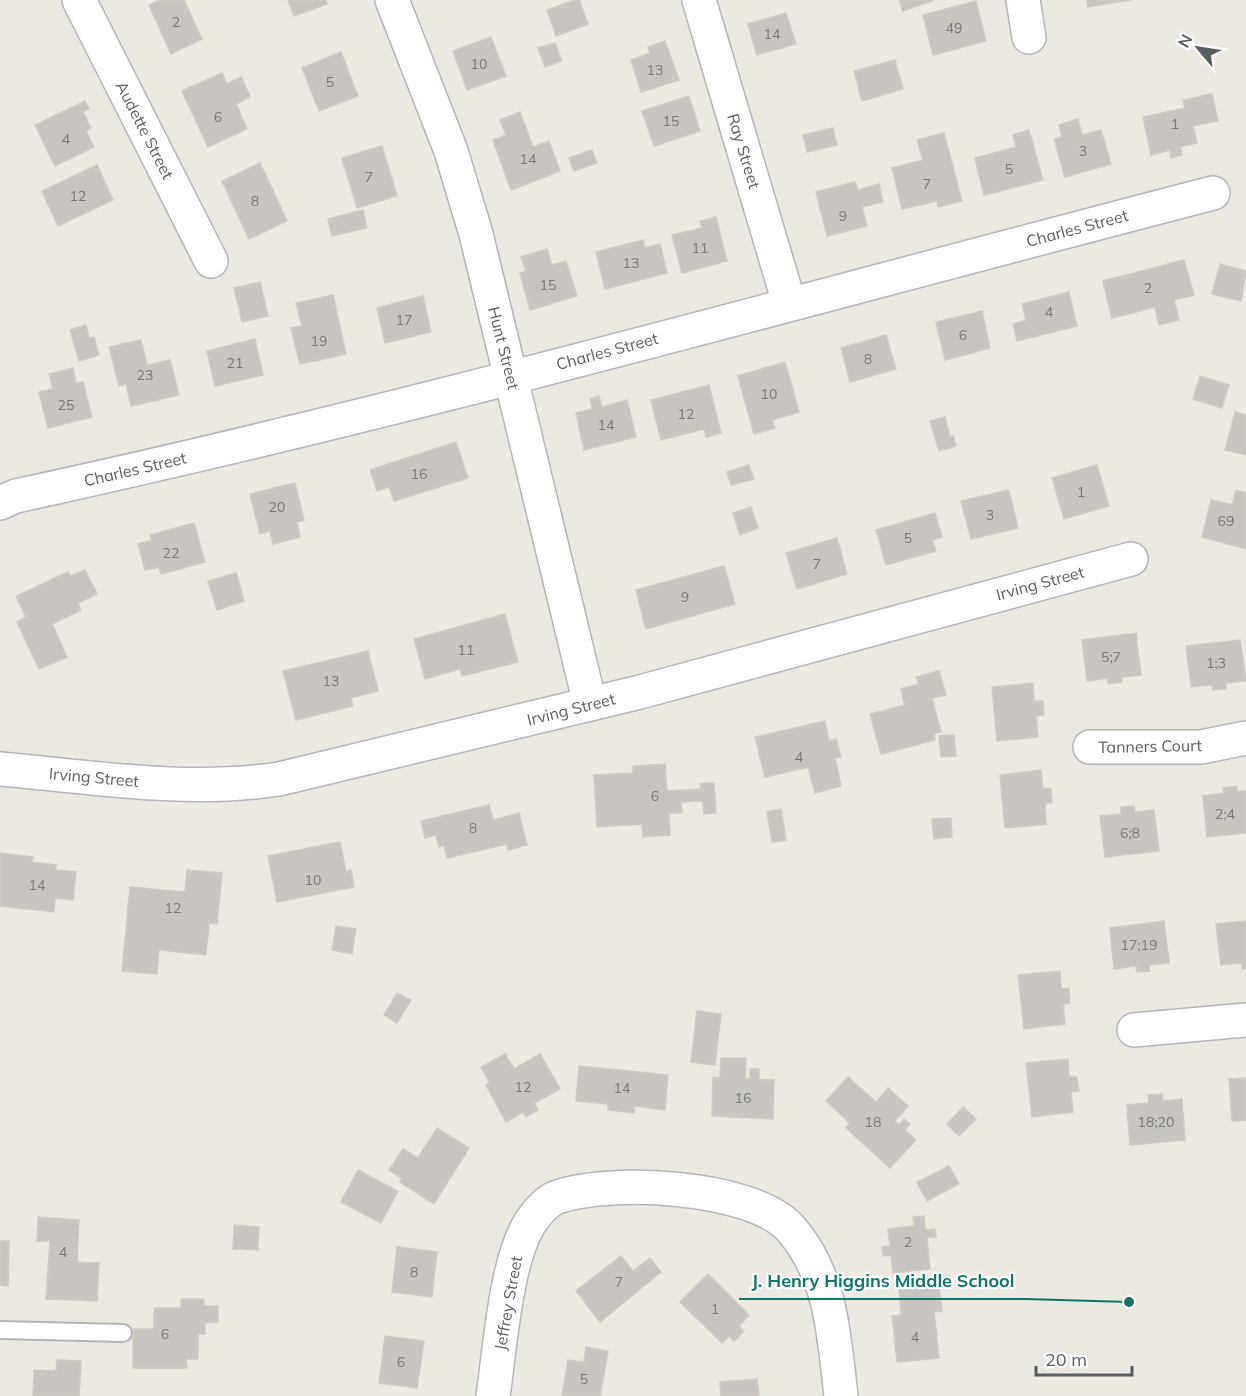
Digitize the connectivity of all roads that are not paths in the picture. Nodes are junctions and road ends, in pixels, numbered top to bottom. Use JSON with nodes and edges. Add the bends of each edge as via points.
{"nodes":[{"id":1,"x":79,"y":0,"type":"edge"},
{"id":2,"x":392,"y":0,"type":"edge"},
{"id":3,"x":699,"y":0,"type":"edge"},
{"id":4,"x":1023,"y":0,"type":"edge"},
{"id":5,"x":1029,"y":37,"type":"dead end"},
{"id":6,"x":1213,"y":193,"type":"dead end"},
{"id":7,"x":210,"y":261,"type":"dead end"},
{"id":8,"x":789,"y":303,"type":"junction"},
{"id":9,"x":510,"y":376,"type":"junction"},
{"id":10,"x":0,"y":503,"type":"edge"},
{"id":11,"x":1131,"y":559,"type":"dead end"},
{"id":12,"x":590,"y":704,"type":"junction"},
{"id":13,"x":1246,"y":738,"type":"edge"},
{"id":14,"x":1090,"y":747,"type":"dead end"},
{"id":15,"x":0,"y":769,"type":"edge"},
{"id":16,"x":1246,"y":1020,"type":"edge"},
{"id":17,"x":1134,"y":1030,"type":"dead end"},
{"id":18,"x":0,"y":1330,"type":"edge"},
{"id":19,"x":123,"y":1333,"type":"dead end"},
{"id":20,"x":493,"y":1396,"type":"edge"},
{"id":21,"x":842,"y":1396,"type":"edge"}],
"edges":[{"from":1,"to":7,"type":"street","name":"Audette Street"},
{"from":2,"to":9,"type":"street","name":"Hunt Street","via":[[451,151],[476,234]]},
{"from":3,"to":8,"type":"street","name":"Ray Street"},
{"from":4,"to":5,"type":"street"},
{"from":6,"to":8,"type":"street","name":"Charles Street"},
{"from":8,"to":9,"type":"street","name":"Charles Street"},
{"from":9,"to":10,"type":"street","name":"Charles Street"},
{"from":9,"to":12,"type":"street","name":"Hunt Street"},
{"from":11,"to":12,"type":"street","name":"Irving Street"},
{"from":12,"to":15,"type":"street","name":"Irving Street","via":[[324,770],[238,785],[186,785]]},
{"from":13,"to":14,"type":"street","name":"Tanners Court","via":[[1201,747]]},
{"from":16,"to":17,"type":"street"},
{"from":18,"to":19,"type":"lane"},
{"from":20,"to":21,"type":"street","name":"Jeffrey Street","via":[[513,1260],[534,1216],[553,1199],[578,1192],[667,1187],[707,1193],[762,1210],[790,1227],[827,1293]]}]}
